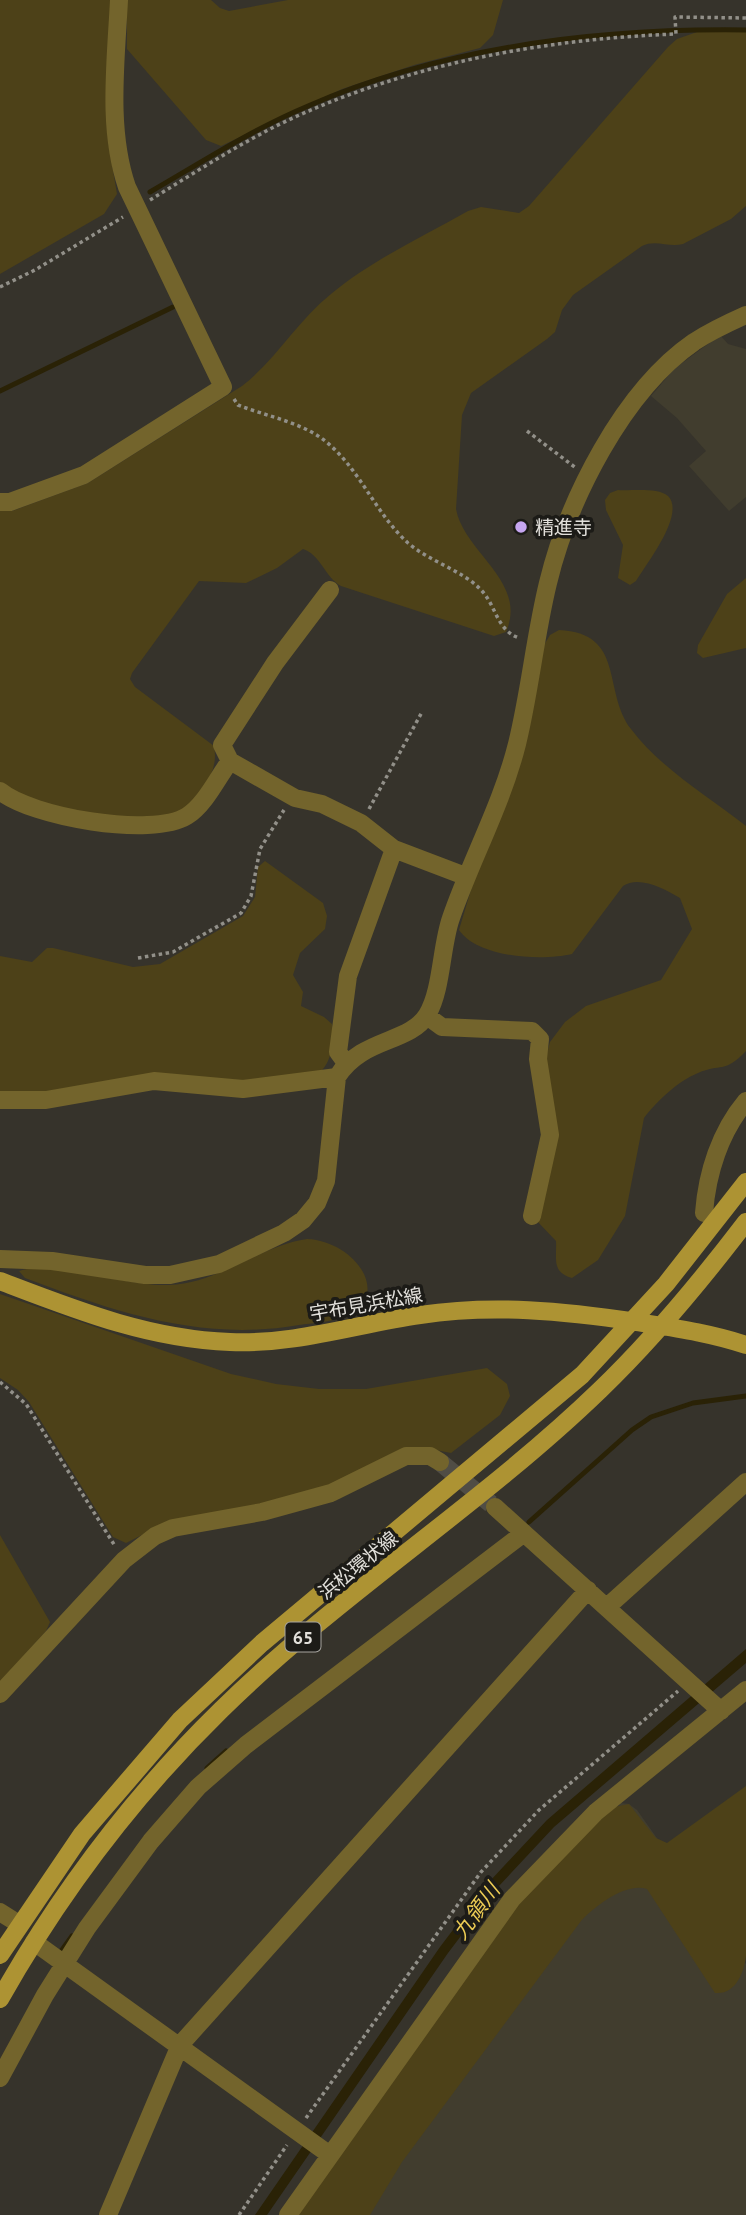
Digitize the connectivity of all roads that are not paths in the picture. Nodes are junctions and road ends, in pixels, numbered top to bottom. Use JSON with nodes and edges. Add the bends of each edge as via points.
{"nodes":[{"id":1,"x":119,"y":0,"type":"edge"},
{"id":2,"x":746,"y":315,"type":"edge"},
{"id":3,"x":0,"y":502,"type":"edge"},
{"id":4,"x":330,"y":590,"type":"dead end"},
{"id":5,"x":230,"y":761,"type":"junction"},
{"id":6,"x":0,"y":791,"type":"edge"},
{"id":7,"x":394,"y":849,"type":"junction"},
{"id":8,"x":466,"y":876,"type":"junction"},
{"id":9,"x":427,"y":1016,"type":"junction"},
{"id":10,"x":342,"y":1070,"type":"junction"},
{"id":11,"x":0,"y":1100,"type":"edge"},
{"id":12,"x":746,"y":1101,"type":"edge"},
{"id":13,"x":746,"y":1182,"type":"edge"},
{"id":14,"x":705,"y":1213,"type":"dead end"},
{"id":15,"x":532,"y":1216,"type":"dead end"},
{"id":16,"x":746,"y":1222,"type":"edge"},
{"id":17,"x":0,"y":1259,"type":"edge"},
{"id":18,"x":0,"y":1281,"type":"edge"},
{"id":19,"x":632,"y":1322,"type":"junction"},
{"id":20,"x":661,"y":1326,"type":"junction"},
{"id":21,"x":746,"y":1345,"type":"edge"},
{"id":22,"x":440,"y":1462,"type":"tunnel mouth"},
{"id":23,"x":746,"y":1482,"type":"edge"},
{"id":24,"x":495,"y":1507,"type":"tunnel mouth"},
{"id":25,"x":524,"y":1534,"type":"junction"},
{"id":26,"x":588,"y":1590,"type":"junction"},
{"id":27,"x":607,"y":1607,"type":"junction"},
{"id":28,"x":746,"y":1690,"type":"edge"},
{"id":29,"x":0,"y":1694,"type":"edge"},
{"id":30,"x":704,"y":1694,"type":"junction"},
{"id":31,"x":0,"y":1912,"type":"edge"},
{"id":32,"x":19,"y":1924,"type":"junction"},
{"id":33,"x":34,"y":1942,"type":"junction"},
{"id":34,"x":0,"y":1955,"type":"edge"},
{"id":35,"x":59,"y":1958,"type":"junction"},
{"id":36,"x":0,"y":1999,"type":"edge"},
{"id":37,"x":180,"y":2045,"type":"junction"},
{"id":38,"x":0,"y":2078,"type":"edge"},
{"id":39,"x":327,"y":2152,"type":"junction"},
{"id":40,"x":108,"y":2215,"type":"edge"},
{"id":41,"x":288,"y":2215,"type":"edge"}],
"edges":[{"from":1,"to":3,"type":"street","via":[[119,164],[223,387],[84,475]]},
{"from":2,"to":8,"type":"street","via":[[693,343],[669,363],[626,415],[589,477],[558,547],[516,747]]},
{"from":4,"to":5,"type":"street","via":[[222,745]]},
{"from":5,"to":6,"type":"street","via":[[197,807],[175,821],[105,826],[23,804]]},
{"from":5,"to":7,"type":"street","via":[[295,798],[322,804],[361,823]]},
{"from":7,"to":8,"type":"street"},
{"from":7,"to":10,"type":"street","via":[[344,996],[338,1052]]},
{"from":8,"to":9,"type":"street","via":[[445,934]]},
{"from":9,"to":10,"type":"street","via":[[415,1028],[359,1052]]},
{"from":9,"to":15,"type":"street","via":[[442,1027],[532,1031],[540,1040],[538,1059],[550,1136]]},
{"from":10,"to":11,"type":"street","via":[[243,1088],[154,1082],[46,1100]]},
{"from":10,"to":17,"type":"street","via":[[326,1181],[303,1220],[284,1233],[219,1264],[170,1275]]},
{"from":12,"to":14,"type":"street","via":[[722,1138]]},
{"from":13,"to":19,"type":"main road","name":"浜松環状線","number":"65"},
{"from":16,"to":20,"type":"main road","name":"浜松環状線","number":"65"},
{"from":18,"to":19,"type":"main road","name":"宇布見浜松線","via":[[141,1331],[222,1342],[280,1340],[419,1315],[479,1310],[563,1311]]},
{"from":19,"to":20,"type":"main road","name":"宇布見浜松線"},
{"from":19,"to":32,"type":"main road","name":"浜松環状線","number":"65","via":[[559,1396],[407,1518],[206,1694],[106,1804]]},
{"from":20,"to":21,"type":"main road","name":"宇布見浜松線"},
{"from":20,"to":33,"type":"main road","name":"浜松環状線","number":"65","via":[[574,1413],[276,1659],[222,1709],[122,1818]]},
{"from":22,"to":29,"type":"street","via":[[406,1456],[321,1496],[173,1528],[146,1541]]},
{"from":23,"to":27,"type":"street"},
{"from":24,"to":25,"type":"street"},
{"from":25,"to":26,"type":"street"},
{"from":25,"to":35,"type":"street","via":[[221,1765],[151,1841]]},
{"from":26,"to":27,"type":"street"},
{"from":26,"to":37,"type":"street"},
{"from":27,"to":30,"type":"street"},
{"from":28,"to":30,"type":"street"},
{"from":30,"to":39,"type":"street","via":[[539,1868],[487,1930]]},
{"from":31,"to":32,"type":"street"},
{"from":32,"to":34,"type":"main road","name":"浜松環状線","number":"65"},
{"from":33,"to":35,"type":"street"},
{"from":33,"to":36,"type":"main road","name":"浜松環状線","number":"65"},
{"from":35,"to":37,"type":"street"},
{"from":35,"to":38,"type":"street"},
{"from":37,"to":39,"type":"street"},
{"from":37,"to":40,"type":"street"},
{"from":39,"to":41,"type":"street"}]}
